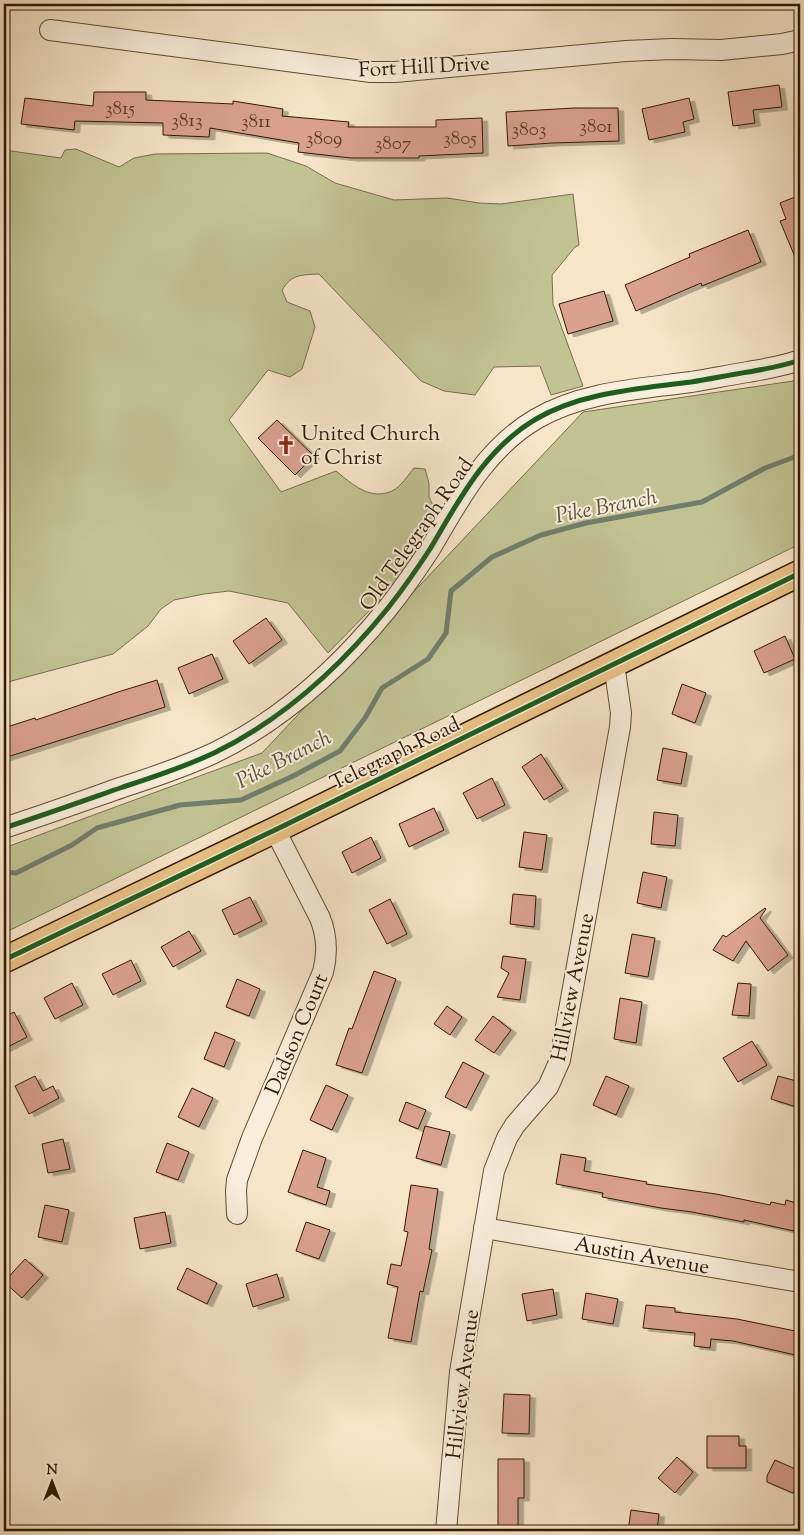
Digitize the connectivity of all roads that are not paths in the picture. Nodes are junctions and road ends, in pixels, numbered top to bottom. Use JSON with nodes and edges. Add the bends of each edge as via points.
{"nodes":[{"id":1,"x":50,"y":30,"type":"dead end"},
{"id":2,"x":800,"y":40,"type":"edge"},
{"id":3,"x":800,"y":360,"type":"edge"},
{"id":4,"x":800,"y":573,"type":"edge"},
{"id":5,"x":614,"y":664,"type":"junction"},
{"id":6,"x":4,"y":828,"type":"edge"},
{"id":7,"x":275,"y":830,"type":"junction"},
{"id":8,"x":4,"y":960,"type":"edge"},
{"id":9,"x":237,"y":1214,"type":"dead end"},
{"id":10,"x":484,"y":1228,"type":"junction"},
{"id":11,"x":800,"y":1282,"type":"edge"},
{"id":12,"x":446,"y":1531,"type":"edge"}],
"edges":[{"from":1,"to":2,"type":"street","name":"Fort Hill Drive","via":[[371,72],[626,51],[720,50]]},
{"from":3,"to":6,"type":"street","name":"Old Telegraph Road","via":[[694,382],[609,394],[560,407],[536,419],[484,463],[458,499],[414,573],[387,609],[322,678],[294,702],[215,752],[178,768]]},
{"from":4,"to":5,"type":"main road","name":"Telegraph Road"},
{"from":5,"to":7,"type":"main road","name":"Telegraph Road"},
{"from":5,"to":10,"type":"street","name":"Hillview Avenue","via":[[620,727],[560,1060],[548,1087],[519,1120],[497,1160]]},
{"from":7,"to":8,"type":"main road","name":"Telegraph Road"},
{"from":7,"to":9,"type":"street","name":"Dadson Court","via":[[324,929],[327,958],[237,1180]]},
{"from":10,"to":11,"type":"street","name":"Austin Avenue"},
{"from":10,"to":12,"type":"street","name":"Hillview Avenue","via":[[460,1372]]}]}
